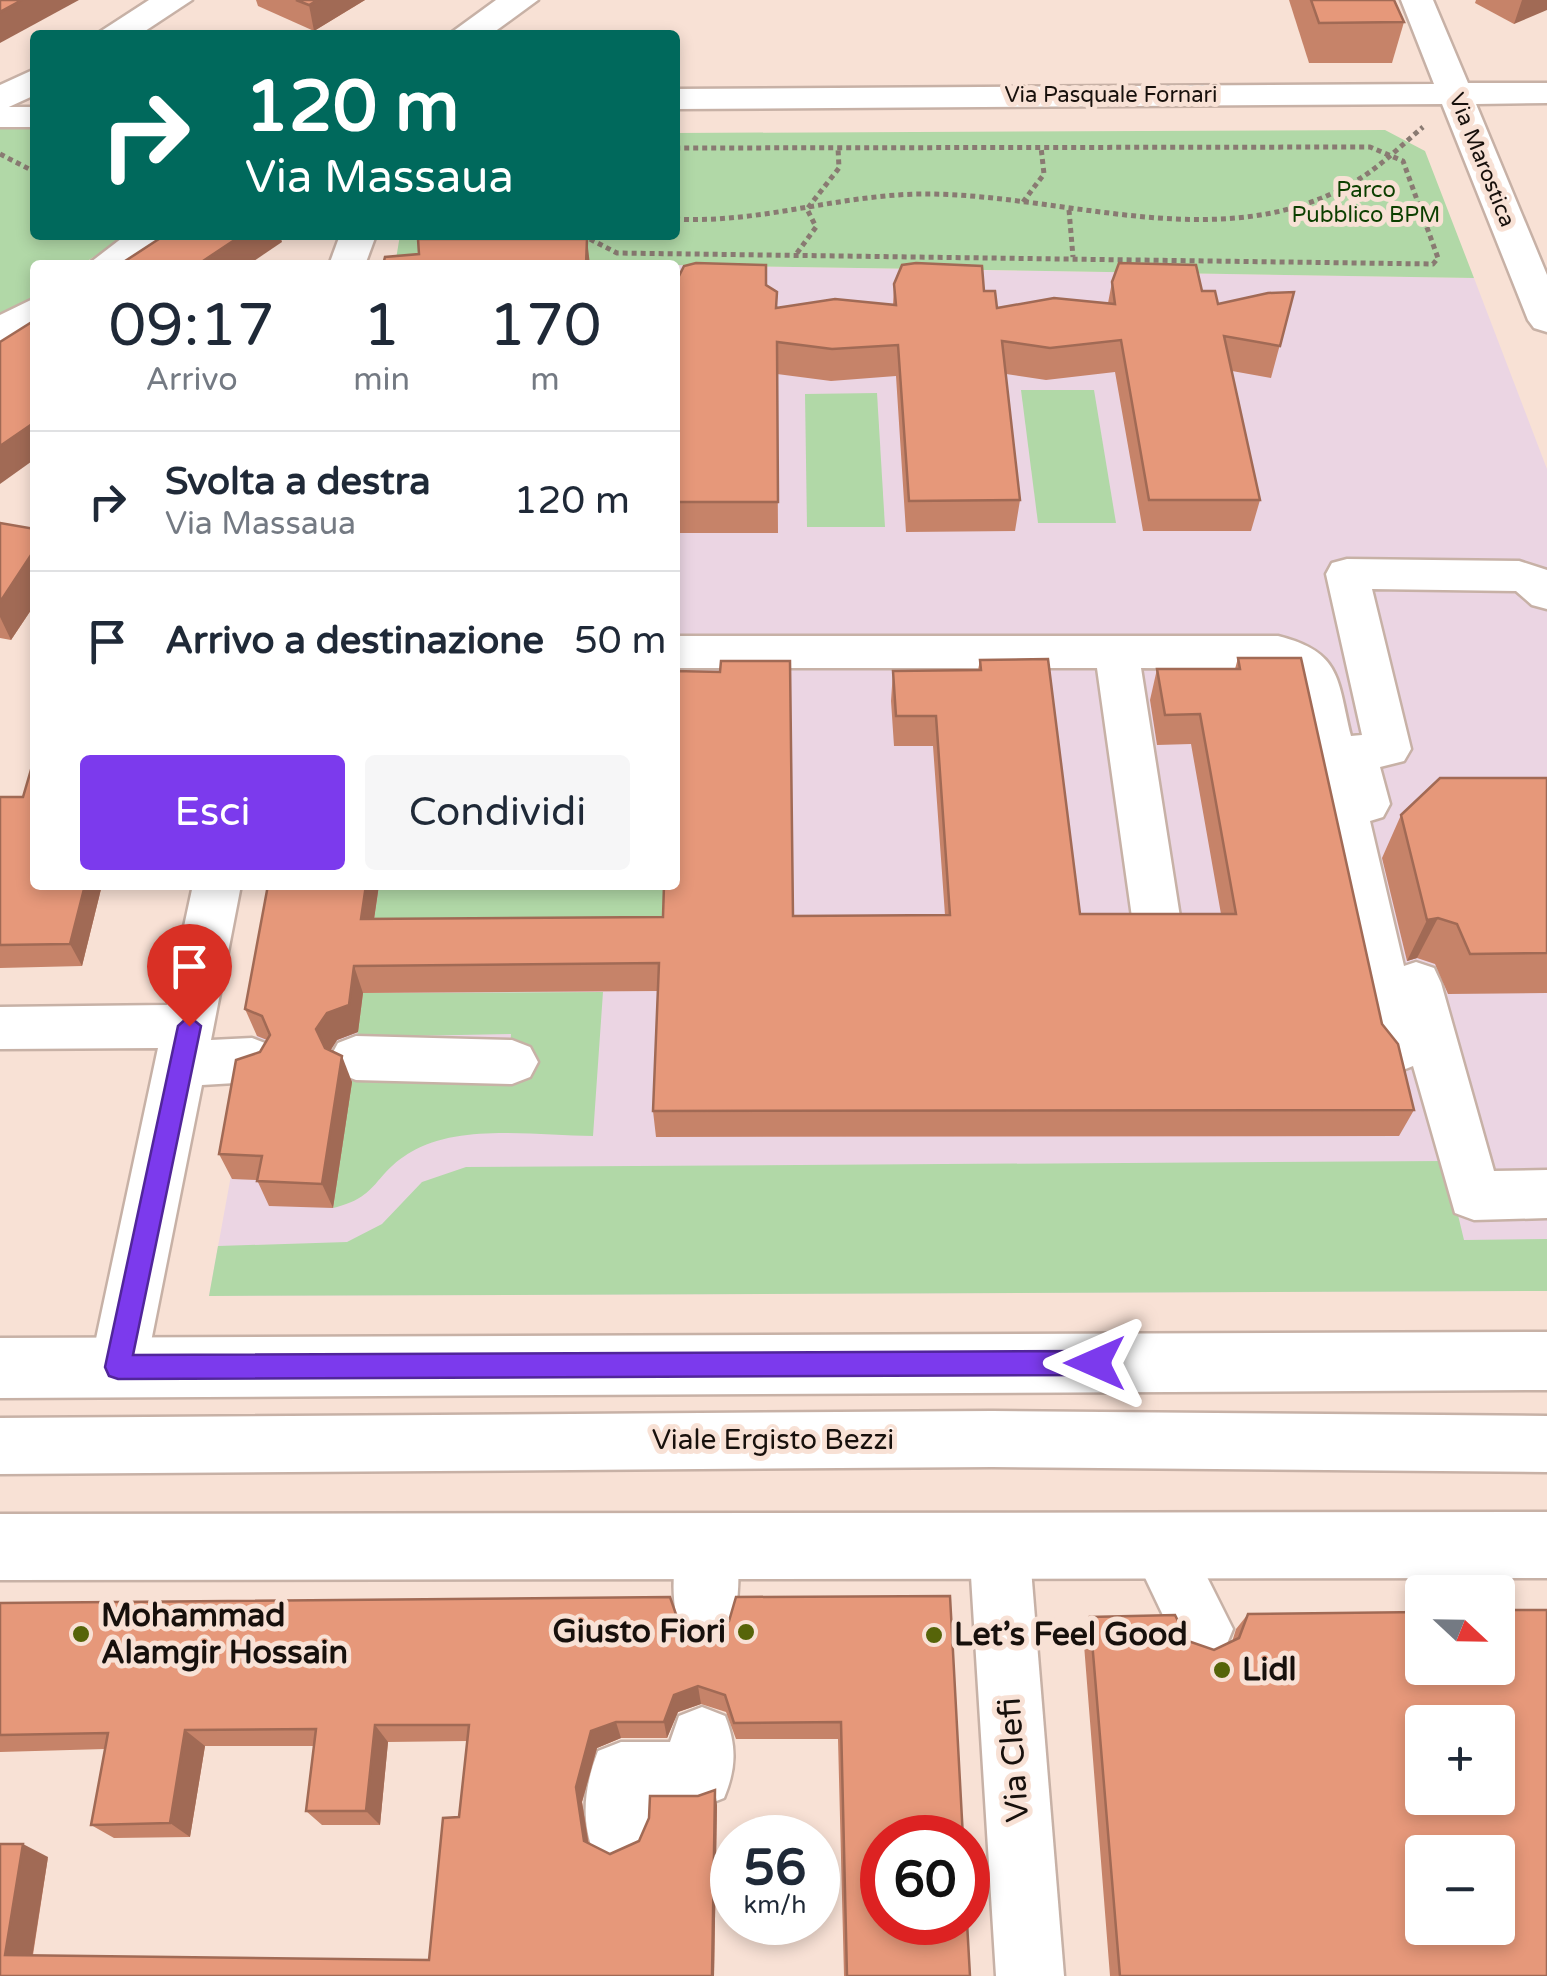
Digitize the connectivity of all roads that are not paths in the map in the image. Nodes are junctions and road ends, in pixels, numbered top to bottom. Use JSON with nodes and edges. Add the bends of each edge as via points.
{"nodes":[{"id":1,"x":174,"y":0,"type":"edge"},
{"id":2,"x":520,"y":0,"type":"edge"},
{"id":3,"x":1417,"y":0,"type":"edge"},
{"id":4,"x":122,"y":30,"type":"edge"},
{"id":5,"x":482,"y":30,"type":"edge"},
{"id":6,"x":23,"y":91,"type":"edge"},
{"id":7,"x":1455,"y":94,"type":"junction"},
{"id":8,"x":1547,"y":94,"type":"edge"},
{"id":9,"x":680,"y":99,"type":"edge"},
{"id":10,"x":0,"y":117,"type":"edge"},
{"id":11,"x":146,"y":240,"type":"edge"},
{"id":12,"x":115,"y":260,"type":"edge"},
{"id":13,"x":30,"y":314,"type":"edge"},
{"id":14,"x":1547,"y":320,"type":"edge"},
{"id":15,"x":0,"y":334,"type":"edge"},
{"id":16,"x":1547,"y":594,"type":"edge"},
{"id":17,"x":680,"y":652,"type":"edge"},
{"id":18,"x":1117,"y":652,"type":"junction"},
{"id":19,"x":216,"y":890,"type":"edge"},
{"id":20,"x":1156,"y":917,"type":"edge"},
{"id":21,"x":0,"y":1028,"type":"edge"},
{"id":22,"x":185,"y":1045,"type":"junction"},
{"id":23,"x":1398,"y":1050,"type":"edge"},
{"id":24,"x":356,"y":1058,"type":"dead end"},
{"id":25,"x":252,"y":1060,"type":"edge"},
{"id":26,"x":512,"y":1062,"type":"dead end"},
{"id":27,"x":1547,"y":1194,"type":"edge"},
{"id":28,"x":1547,"y":1361,"type":"edge"},
{"id":29,"x":118,"y":1367,"type":"junction"},
{"id":30,"x":0,"y":1368,"type":"edge"},
{"id":31,"x":1547,"y":1444,"type":"edge"},
{"id":32,"x":0,"y":1446,"type":"edge"},
{"id":33,"x":999,"y":1544,"type":"junction"},
{"id":34,"x":1158,"y":1544,"type":"junction"},
{"id":35,"x":707,"y":1545,"type":"junction"},
{"id":36,"x":1547,"y":1545,"type":"edge"},
{"id":37,"x":0,"y":1548,"type":"edge"},
{"id":38,"x":705,"y":1617,"type":"dead end"},
{"id":39,"x":1202,"y":1629,"type":"dead end"},
{"id":40,"x":702,"y":1739,"type":"dead end"},
{"id":41,"x":618,"y":1830,"type":"dead end"},
{"id":42,"x":1030,"y":1976,"type":"edge"}],
"edges":[{"from":1,"to":4,"type":"main road"},
{"from":2,"to":5,"type":"main road"},
{"from":3,"to":7,"type":"street","name":"Via Marostica"},
{"from":6,"to":10,"type":"street"},
{"from":7,"to":8,"type":"street","name":"Via Pasquale Fornari"},
{"from":7,"to":9,"type":"street","name":"Via Pasquale Fornari"},
{"from":7,"to":14,"type":"street","name":"Via Marostica"},
{"from":11,"to":12,"type":"main road"},
{"from":13,"to":15,"type":"main road"},
{"from":16,"to":27,"type":"street","via":[[1518,576],[1347,574],[1388,749],[1353,753],[1474,1196]]},
{"from":17,"to":18,"type":"street"},
{"from":18,"to":20,"type":"street"},
{"from":18,"to":23,"type":"street","via":[[1278,652],[1313,670]]},
{"from":19,"to":22,"type":"street"},
{"from":21,"to":22,"type":"street"},
{"from":22,"to":25,"type":"street"},
{"from":22,"to":29,"type":"street"},
{"from":24,"to":26,"type":"street"},
{"from":28,"to":29,"type":"main road"},
{"from":29,"to":30,"type":"main road"},
{"from":31,"to":32,"type":"street","name":"Viale Ergisto Bezzi","via":[[953,1439]]},
{"from":33,"to":34,"type":"main road"},
{"from":33,"to":35,"type":"main road"},
{"from":33,"to":42,"type":"street","name":"Via Clefi"},
{"from":34,"to":36,"type":"main road"},
{"from":34,"to":39,"type":"street"},
{"from":35,"to":37,"type":"main road"},
{"from":35,"to":38,"type":"street"},
{"from":40,"to":41,"type":"street","via":[[701,1775],[620,1774]]}]}
